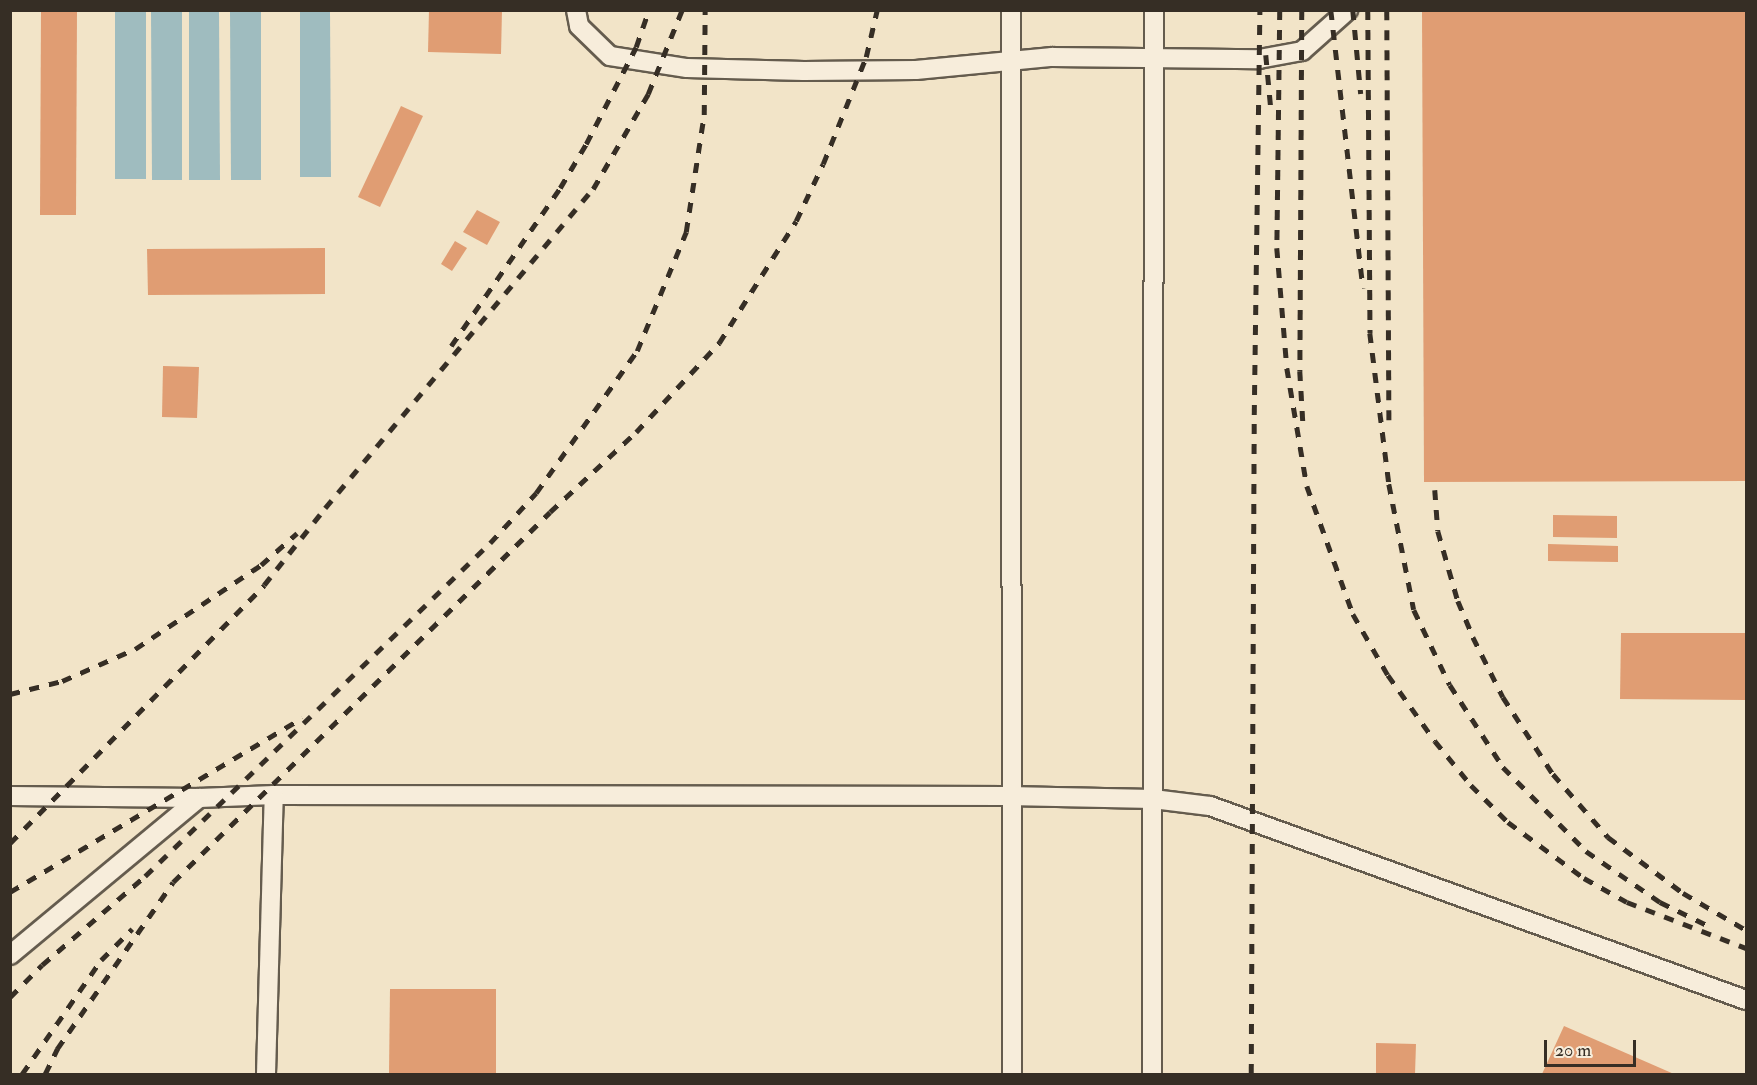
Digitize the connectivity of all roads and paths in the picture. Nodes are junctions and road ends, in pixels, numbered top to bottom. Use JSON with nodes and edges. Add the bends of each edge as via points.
{"nodes":[{"id":1,"x":576,"y":10,"type":"edge"},
{"id":2,"x":1011,"y":10,"type":"edge"},
{"id":3,"x":1154,"y":10,"type":"edge"},
{"id":4,"x":1347,"y":10,"type":"edge"},
{"id":5,"x":1154,"y":59,"type":"junction"},
{"id":6,"x":1011,"y":63,"type":"junction"},
{"id":7,"x":274,"y":795,"type":"junction"},
{"id":8,"x":10,"y":796,"type":"edge"},
{"id":9,"x":1012,"y":796,"type":"junction"},
{"id":10,"x":198,"y":798,"type":"junction"},
{"id":11,"x":1153,"y":799,"type":"junction"},
{"id":12,"x":10,"y":956,"type":"edge"},
{"id":13,"x":1746,"y":1000,"type":"edge"},
{"id":14,"x":266,"y":1074,"type":"edge"},
{"id":15,"x":1012,"y":1074,"type":"edge"},
{"id":16,"x":1152,"y":1074,"type":"edge"}],
"edges":[{"from":1,"to":6,"type":"lane","via":[[579,26],[610,56],[678,66],[804,71]]},
{"from":2,"to":6,"type":"lane"},
{"from":3,"to":5,"type":"lane"},
{"from":4,"to":5,"type":"lane","via":[[1302,51],[1259,59]]},
{"from":5,"to":6,"type":"lane","via":[[1052,57]]},
{"from":5,"to":11,"type":"lane"},
{"from":6,"to":9,"type":"lane"},
{"from":7,"to":9,"type":"lane"},
{"from":7,"to":10,"type":"lane"},
{"from":7,"to":14,"type":"lane"},
{"from":8,"to":10,"type":"lane"},
{"from":9,"to":11,"type":"lane"},
{"from":9,"to":15,"type":"lane"},
{"from":10,"to":12,"type":"lane"},
{"from":11,"to":13,"type":"lane","via":[[1210,806]]},
{"from":11,"to":16,"type":"lane"}]}
